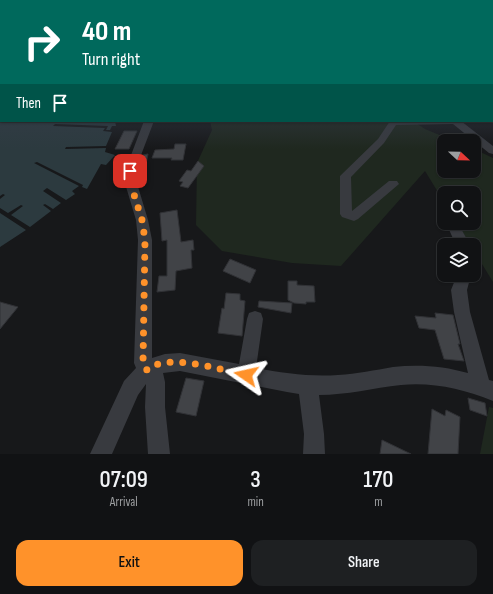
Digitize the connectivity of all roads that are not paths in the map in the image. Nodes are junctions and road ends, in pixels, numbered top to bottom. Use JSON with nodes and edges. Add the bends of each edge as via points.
{"nodes":[{"id":1,"x":148,"y":122,"type":"edge"},
{"id":2,"x":396,"y":122,"type":"edge"},
{"id":3,"x":456,"y":122,"type":"edge"},
{"id":4,"x":493,"y":151,"type":"edge"},
{"id":5,"x":393,"y":184,"type":"dead end"},
{"id":6,"x":462,"y":282,"type":"edge"},
{"id":7,"x":255,"y":319,"type":"dead end"},
{"id":8,"x":150,"y":369,"type":"junction"},
{"id":9,"x":246,"y":375,"type":"junction"},
{"id":10,"x":308,"y":385,"type":"junction"},
{"id":11,"x":487,"y":388,"type":"edge"},
{"id":12,"x":101,"y":454,"type":"edge"},
{"id":13,"x":159,"y":454,"type":"edge"},
{"id":14,"x":314,"y":454,"type":"edge"}],
"edges":[{"from":1,"to":8,"type":"street","via":[[133,163],[130,180],[144,230],[143,363]]},
{"from":2,"to":5,"type":"street","via":[[346,176],[345,212],[354,216]]},
{"from":3,"to":4,"type":"street"},
{"from":6,"to":11,"type":"street","via":[[459,290],[462,312]]},
{"from":7,"to":9,"type":"street"},
{"from":8,"to":9,"type":"street","via":[[165,362],[180,362]]},
{"from":8,"to":12,"type":"street","via":[[136,380],[131,388]]},
{"from":8,"to":13,"type":"street","via":[[156,382],[155,407]]},
{"from":9,"to":10,"type":"street"},
{"from":10,"to":11,"type":"street","via":[[338,385],[416,374]]},
{"from":10,"to":14,"type":"street"}]}
